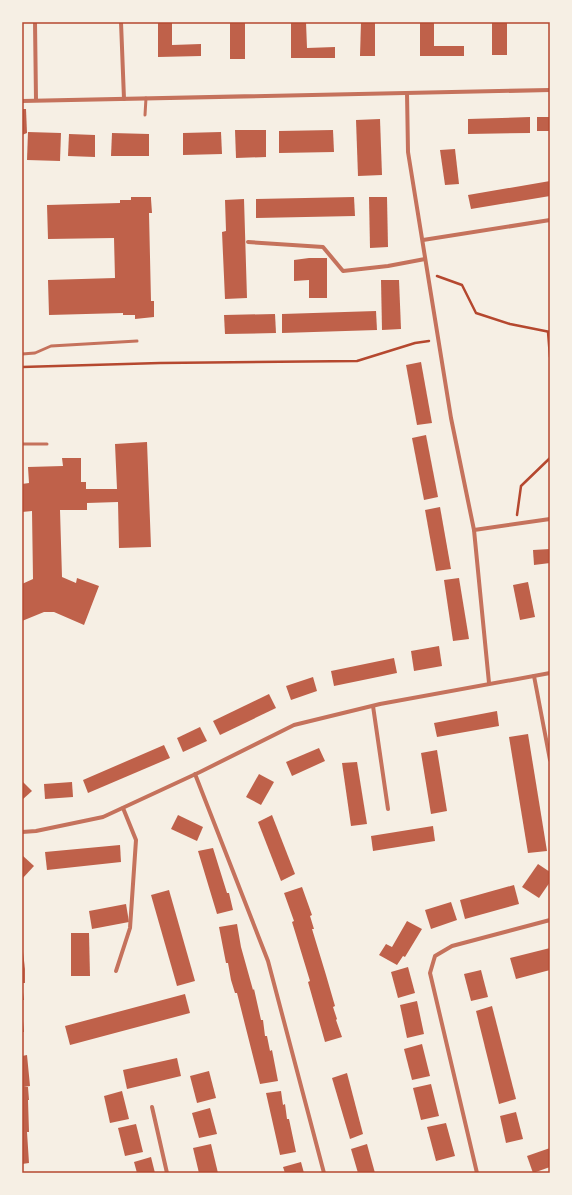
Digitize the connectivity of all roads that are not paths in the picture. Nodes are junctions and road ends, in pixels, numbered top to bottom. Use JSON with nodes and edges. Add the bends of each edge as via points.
{"nodes":[{"id":1,"x":35,"y":22,"type":"edge"},
{"id":2,"x":121,"y":22,"type":"edge"},
{"id":3,"x":550,"y":90,"type":"edge"},
{"id":4,"x":407,"y":93,"type":"junction"},
{"id":5,"x":146,"y":98,"type":"junction"},
{"id":6,"x":124,"y":99,"type":"junction"},
{"id":7,"x":36,"y":100,"type":"junction"},
{"id":8,"x":22,"y":101,"type":"edge"},
{"id":9,"x":145,"y":116,"type":"dead end"},
{"id":10,"x":550,"y":220,"type":"edge"},
{"id":11,"x":423,"y":240,"type":"junction"},
{"id":12,"x":248,"y":242,"type":"dead end"},
{"id":13,"x":425,"y":259,"type":"junction"},
{"id":14,"x":137,"y":341,"type":"dead end"},
{"id":15,"x":22,"y":354,"type":"edge"},
{"id":16,"x":22,"y":444,"type":"edge"},
{"id":17,"x":47,"y":444,"type":"dead end"},
{"id":18,"x":550,"y":519,"type":"edge"},
{"id":19,"x":474,"y":530,"type":"junction"},
{"id":20,"x":550,"y":673,"type":"edge"},
{"id":21,"x":534,"y":676,"type":"junction"},
{"id":22,"x":489,"y":683,"type":"junction"},
{"id":23,"x":373,"y":706,"type":"junction"},
{"id":24,"x":550,"y":760,"type":"edge"},
{"id":25,"x":195,"y":774,"type":"junction"},
{"id":26,"x":123,"y":808,"type":"junction"},
{"id":27,"x":388,"y":809,"type":"dead end"},
{"id":28,"x":22,"y":832,"type":"edge"},
{"id":29,"x":550,"y":920,"type":"edge"},
{"id":30,"x":116,"y":971,"type":"dead end"},
{"id":31,"x":152,"y":1107,"type":"dead end"},
{"id":32,"x":167,"y":1173,"type":"edge"},
{"id":33,"x":324,"y":1173,"type":"edge"},
{"id":34,"x":477,"y":1173,"type":"edge"}],
"edges":[{"from":1,"to":7,"type":"street"},
{"from":2,"to":6,"type":"street"},
{"from":3,"to":4,"type":"street"},
{"from":4,"to":5,"type":"street"},
{"from":4,"to":11,"type":"street","via":[[408,152]]},
{"from":5,"to":6,"type":"street"},
{"from":5,"to":9,"type":"lane"},
{"from":6,"to":7,"type":"street"},
{"from":7,"to":8,"type":"street"},
{"from":10,"to":11,"type":"street"},
{"from":11,"to":13,"type":"street"},
{"from":12,"to":13,"type":"street","via":[[323,247],[343,271]]},
{"from":13,"to":19,"type":"street","via":[[451,418]]},
{"from":14,"to":15,"type":"lane","via":[[51,346],[36,354]]},
{"from":16,"to":17,"type":"lane"},
{"from":18,"to":19,"type":"street"},
{"from":19,"to":22,"type":"street"},
{"from":20,"to":21,"type":"street"},
{"from":21,"to":22,"type":"street"},
{"from":21,"to":24,"type":"street"},
{"from":22,"to":23,"type":"street"},
{"from":23,"to":25,"type":"street","via":[[294,725]]},
{"from":23,"to":27,"type":"street"},
{"from":25,"to":26,"type":"street"},
{"from":25,"to":33,"type":"street","via":[[268,961]]},
{"from":26,"to":28,"type":"street","via":[[103,817],[36,832]]},
{"from":26,"to":30,"type":"street","via":[[136,840],[130,928]]},
{"from":29,"to":34,"type":"street","via":[[452,946],[435,956],[430,974]]},
{"from":31,"to":32,"type":"street"}]}
